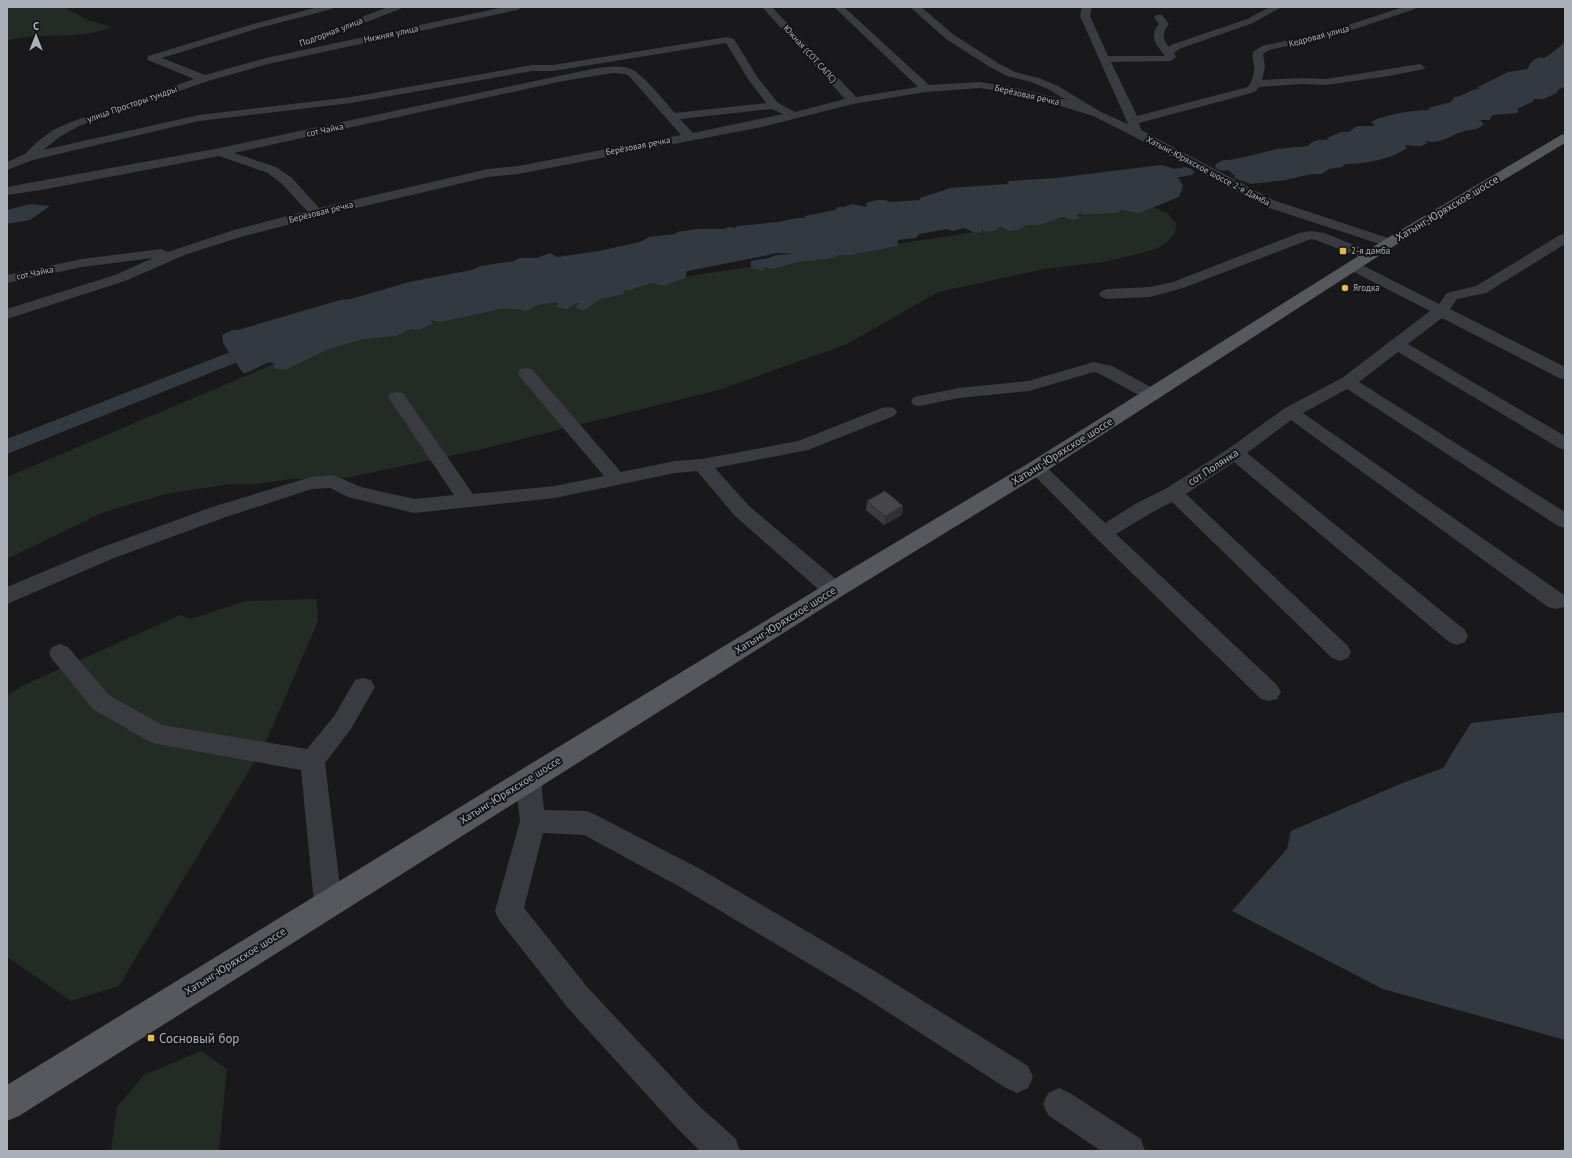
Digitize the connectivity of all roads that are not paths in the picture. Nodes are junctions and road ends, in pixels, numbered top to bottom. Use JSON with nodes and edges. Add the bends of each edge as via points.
{"nodes":[{"id":1,"x":329,"y":7,"type":"edge"},
{"id":2,"x":397,"y":7,"type":"edge"},
{"id":3,"x":517,"y":7,"type":"edge"},
{"id":4,"x":766,"y":7,"type":"edge"},
{"id":5,"x":839,"y":7,"type":"edge"},
{"id":6,"x":915,"y":7,"type":"edge"},
{"id":7,"x":1087,"y":7,"type":"edge"},
{"id":8,"x":1276,"y":7,"type":"edge"},
{"id":9,"x":1412,"y":7,"type":"edge"},
{"id":10,"x":1159,"y":17,"type":"dead end"},
{"id":11,"x":1169,"y":53,"type":"junction"},
{"id":12,"x":1105,"y":59,"type":"junction"},
{"id":13,"x":266,"y":61,"type":"junction"},
{"id":14,"x":1420,"y":67,"type":"dead end"},
{"id":15,"x":553,"y":68,"type":"junction"},
{"id":16,"x":563,"y":78,"type":"junction"},
{"id":17,"x":204,"y":79,"type":"junction"},
{"id":18,"x":1256,"y":84,"type":"junction"},
{"id":19,"x":926,"y":89,"type":"junction"},
{"id":20,"x":853,"y":101,"type":"junction"},
{"id":21,"x":774,"y":105,"type":"junction"},
{"id":22,"x":1097,"y":114,"type":"junction"},
{"id":23,"x":794,"y":116,"type":"junction"},
{"id":24,"x":672,"y":117,"type":"junction"},
{"id":25,"x":1134,"y":126,"type":"junction"},
{"id":26,"x":689,"y":136,"type":"junction"},
{"id":27,"x":1565,"y":138,"type":"edge"},
{"id":28,"x":220,"y":152,"type":"junction"},
{"id":29,"x":29,"y":157,"type":"junction"},
{"id":30,"x":7,"y":166,"type":"edge"},
{"id":31,"x":7,"y":191,"type":"edge"},
{"id":32,"x":316,"y":213,"type":"junction"},
{"id":33,"x":1565,"y":238,"type":"edge"},
{"id":34,"x":182,"y":251,"type":"junction"},
{"id":35,"x":1370,"y":255,"type":"junction"},
{"id":36,"x":7,"y":279,"type":"edge"},
{"id":37,"x":1107,"y":294,"type":"dead end"},
{"id":38,"x":1442,"y":310,"type":"junction"},
{"id":39,"x":7,"y":314,"type":"edge"},
{"id":40,"x":1397,"y":344,"type":"junction"},
{"id":41,"x":526,"y":374,"type":"dead end"},
{"id":42,"x":1565,"y":374,"type":"edge"},
{"id":43,"x":1348,"y":382,"type":"junction"},
{"id":44,"x":1152,"y":395,"type":"junction"},
{"id":45,"x":397,"y":397,"type":"dead end"},
{"id":46,"x":920,"y":401,"type":"dead end"},
{"id":47,"x":888,"y":412,"type":"dead end"},
{"id":48,"x":1290,"y":412,"type":"junction"},
{"id":49,"x":1565,"y":444,"type":"edge"},
{"id":50,"x":1234,"y":453,"type":"junction"},
{"id":51,"x":702,"y":465,"type":"junction"},
{"id":52,"x":1036,"y":468,"type":"junction"},
{"id":53,"x":617,"y":478,"type":"junction"},
{"id":54,"x":1174,"y":493,"type":"junction"},
{"id":55,"x":468,"y":501,"type":"junction"},
{"id":56,"x":1565,"y":521,"type":"edge"},
{"id":57,"x":1103,"y":533,"type":"junction"},
{"id":58,"x":834,"y":590,"type":"junction"},
{"id":59,"x":7,"y":596,"type":"edge"},
{"id":60,"x":1556,"y":601,"type":"dead end"},
{"id":61,"x":1458,"y":636,"type":"dead end"},
{"id":62,"x":1340,"y":652,"type":"dead end"},
{"id":63,"x":60,"y":653,"type":"dead end"},
{"id":64,"x":363,"y":687,"type":"dead end"},
{"id":65,"x":1268,"y":692,"type":"dead end"},
{"id":66,"x":312,"y":761,"type":"junction"},
{"id":67,"x":528,"y":779,"type":"junction"},
{"id":68,"x":533,"y":821,"type":"junction"},
{"id":69,"x":328,"y":903,"type":"junction"},
{"id":70,"x":1017,"y":1077,"type":"dead end"},
{"id":71,"x":7,"y":1104,"type":"edge"},
{"id":72,"x":1059,"y":1104,"type":"dead end"},
{"id":73,"x":724,"y":1151,"type":"edge"},
{"id":74,"x":1129,"y":1151,"type":"edge"}],
"edges":[{"from":1,"to":17,"type":"street","via":[[152,58]]},
{"from":2,"to":13,"type":"street","name":"Подгорная улица","via":[[288,49]]},
{"from":3,"to":13,"type":"street","name":"Нижняя улица"},
{"from":4,"to":20,"type":"street","name":"Южная (СОТ САПС)"},
{"from":5,"to":19,"type":"street"},
{"from":6,"to":22,"type":"street","via":[[950,37],[994,65],[1011,74],[1050,86]]},
{"from":7,"to":12,"type":"street","via":[[1085,16]]},
{"from":8,"to":11,"type":"street","via":[[1250,20],[1175,47]]},
{"from":9,"to":18,"type":"street","name":"Кедровая улица","via":[[1330,34],[1266,48],[1256,56],[1260,67]]},
{"from":10,"to":11,"type":"street","via":[[1164,24],[1159,30],[1159,43]]},
{"from":11,"to":12,"type":"street","via":[[1171,57],[1161,60]]},
{"from":12,"to":25,"type":"street"},
{"from":13,"to":17,"type":"street","name":"улица Просторы тундры"},
{"from":14,"to":18,"type":"street","via":[[1326,82]]},
{"from":15,"to":16,"type":"street"},
{"from":15,"to":21,"type":"street","via":[[728,40],[753,80]]},
{"from":15,"to":29,"type":"street","via":[[532,68],[351,100],[199,118]]},
{"from":16,"to":24,"type":"street","name":"сот Чайка","via":[[622,70],[633,74]]},
{"from":16,"to":28,"type":"street","name":"сот Чайка"},
{"from":17,"to":29,"type":"street","name":"улица Просторы тундры","via":[[75,124],[41,144]]},
{"from":18,"to":25,"type":"street","via":[[1244,92]]},
{"from":19,"to":20,"type":"street","name":"Берёзовая речка"},
{"from":19,"to":22,"type":"street","name":"Берёзовая речка","via":[[980,85],[1061,102]]},
{"from":20,"to":23,"type":"street","name":"Берёзовая речка"},
{"from":21,"to":23,"type":"street"},
{"from":21,"to":24,"type":"street"},
{"from":22,"to":25,"type":"street","name":"Хатынг-Юряхское шоссе 2-я Дамба"},
{"from":23,"to":26,"type":"street","name":"Берёзовая речка"},
{"from":24,"to":26,"type":"street","name":"сот Чайка"},
{"from":25,"to":35,"type":"street","name":"Хатынг-Юряхское шоссе 2-я Дамба","via":[[1268,203]]},
{"from":26,"to":32,"type":"street","name":"Берёзовая речка","via":[[518,170],[488,173]]},
{"from":27,"to":35,"type":"main road","name":"Хатынг-Юряхское шоссе"},
{"from":28,"to":31,"type":"street","name":"сот Чайка"},
{"from":28,"to":32,"type":"street","via":[[272,170],[287,181]]},
{"from":29,"to":30,"type":"street","name":"улица Просторы тундры"},
{"from":32,"to":34,"type":"street","name":"Берёзовая речка"},
{"from":33,"to":38,"type":"street","name":"сот Полянка","via":[[1481,290],[1452,296]]},
{"from":34,"to":36,"type":"street","name":"сот Чайка","via":[[82,263]]},
{"from":34,"to":39,"type":"street","via":[[120,278]]},
{"from":35,"to":37,"type":"street","via":[[1320,236],[1304,236],[1178,285],[1150,292]]},
{"from":35,"to":38,"type":"street"},
{"from":35,"to":44,"type":"main road","name":"Хатынг-Юряхское шоссе"},
{"from":38,"to":40,"type":"street","name":"сот Полянка"},
{"from":38,"to":42,"type":"street"},
{"from":40,"to":43,"type":"street","name":"сот Полянка"},
{"from":40,"to":49,"type":"street"},
{"from":41,"to":53,"type":"street"},
{"from":43,"to":48,"type":"street","name":"сот Полянка"},
{"from":43,"to":56,"type":"street"},
{"from":44,"to":46,"type":"street","via":[[1106,370],[1094,367],[1029,386],[959,393]]},
{"from":44,"to":52,"type":"main road","name":"Хатынг-Юряхское шоссе"},
{"from":45,"to":55,"type":"street"},
{"from":47,"to":51,"type":"street","via":[[802,446]]},
{"from":48,"to":50,"type":"street","name":"сот Полянка"},
{"from":48,"to":60,"type":"street"},
{"from":50,"to":54,"type":"street","name":"сот Полянка"},
{"from":50,"to":61,"type":"street"},
{"from":51,"to":53,"type":"street","via":[[675,467]]},
{"from":51,"to":58,"type":"street","via":[[742,511]]},
{"from":52,"to":57,"type":"street"},
{"from":52,"to":58,"type":"main road","name":"Хатынг-Юряхское шоссе"},
{"from":53,"to":55,"type":"street","via":[[555,492]]},
{"from":54,"to":57,"type":"street","name":"сот Полянка"},
{"from":54,"to":62,"type":"street"},
{"from":55,"to":59,"type":"street","via":[[414,506],[355,492],[333,480],[311,483],[219,512],[107,553]]},
{"from":57,"to":65,"type":"street"},
{"from":58,"to":67,"type":"main road","name":"Хатынг-Юряхское шоссе"},
{"from":63,"to":66,"type":"street","via":[[101,702],[157,734]]},
{"from":64,"to":66,"type":"street","via":[[343,722]]},
{"from":66,"to":69,"type":"street"},
{"from":67,"to":68,"type":"street"},
{"from":67,"to":69,"type":"main road","name":"Хатынг-Юряхское шоссе"},
{"from":68,"to":70,"type":"street","via":[[587,823],[692,879],[868,983]]},
{"from":68,"to":73,"type":"street","via":[[509,911],[578,998],[687,1116]]},
{"from":69,"to":71,"type":"main road","name":"Хатынг-Юряхское шоссе"},
{"from":72,"to":74,"type":"street"}]}
